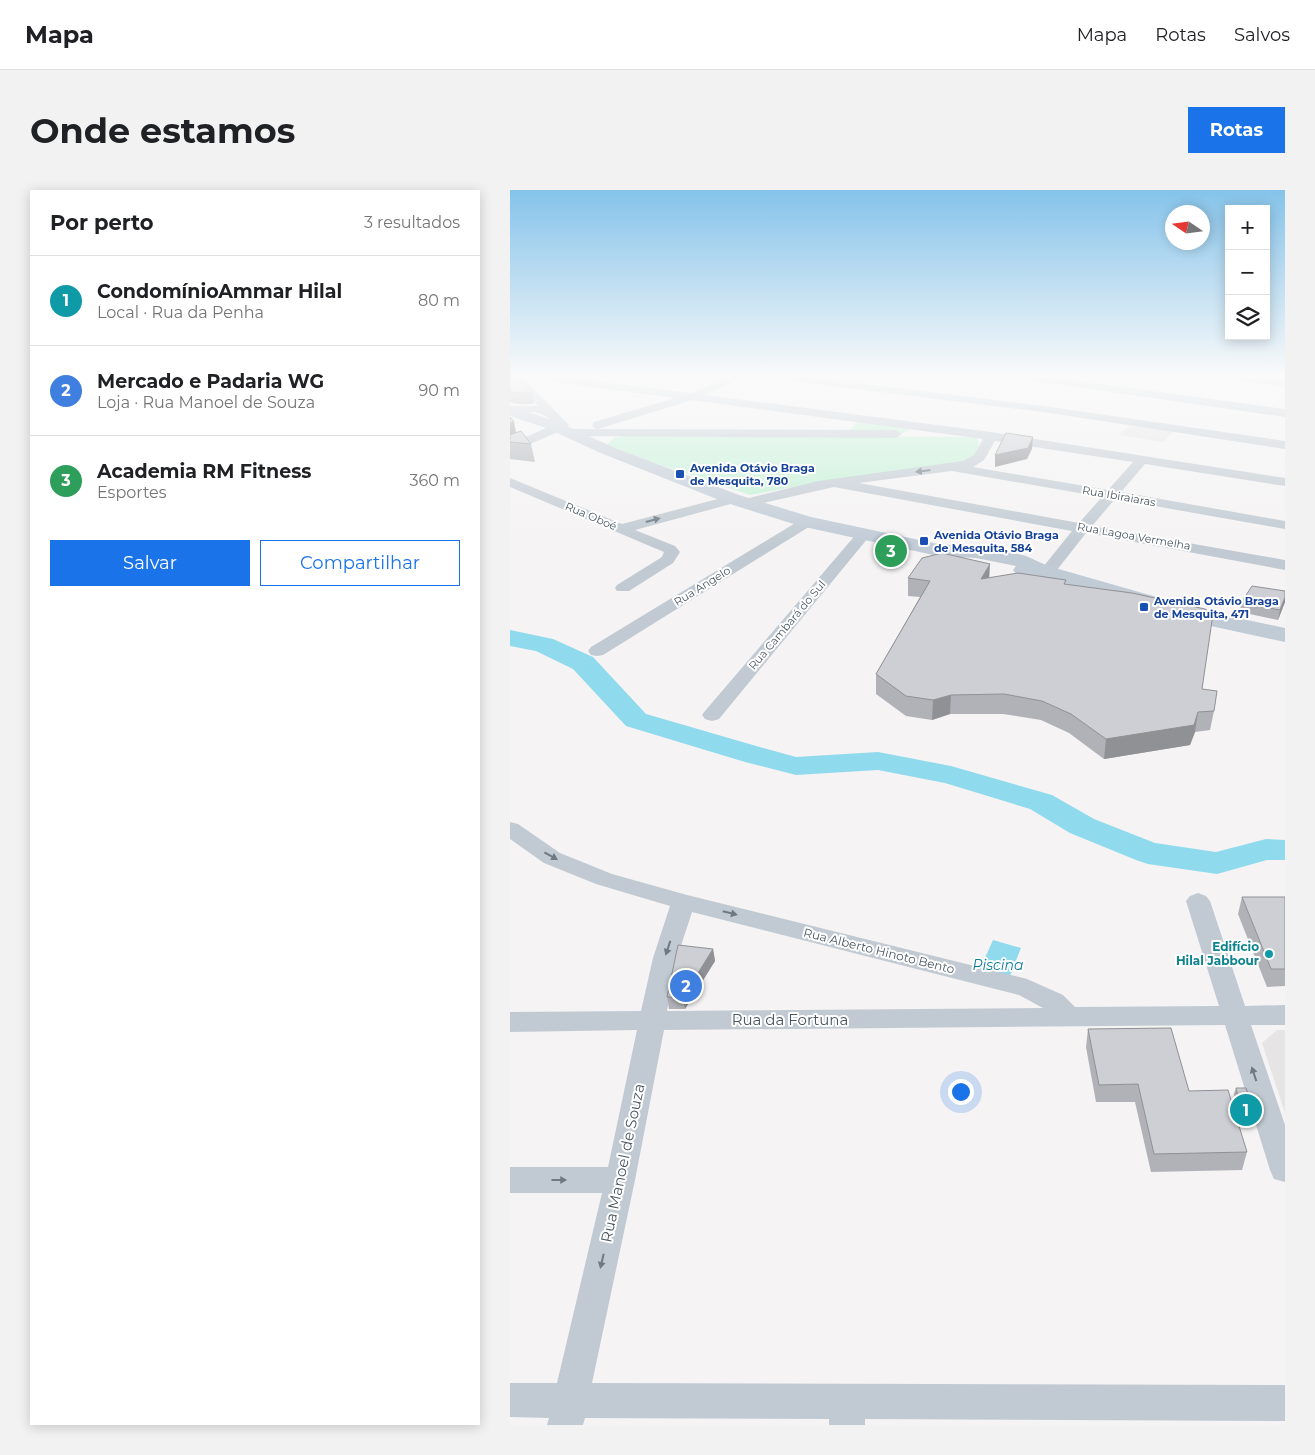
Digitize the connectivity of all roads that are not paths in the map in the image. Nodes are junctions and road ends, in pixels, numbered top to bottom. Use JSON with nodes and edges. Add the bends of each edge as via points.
{"nodes":[{"id":1,"x":549,"y":432,"type":"edge"},
{"id":2,"x":567,"y":432,"type":"edge"},
{"id":3,"x":633,"y":432,"type":"joint"},
{"id":4,"x":666,"y":432,"type":"edge"},
{"id":5,"x":941,"y":432,"type":"edge"},
{"id":6,"x":1003,"y":432,"type":"edge"},
{"id":7,"x":1040,"y":432,"type":"edge"},
{"id":8,"x":1110,"y":432,"type":"edge"},
{"id":9,"x":986,"y":435,"type":"junction"},
{"id":10,"x":1285,"y":444,"type":"edge"},
{"id":11,"x":601,"y":448,"type":"junction"},
{"id":12,"x":510,"y":450,"type":"edge"},
{"id":13,"x":1142,"y":460,"type":"junction"},
{"id":14,"x":952,"y":468,"type":"junction"},
{"id":15,"x":510,"y":482,"type":"edge"},
{"id":16,"x":1285,"y":482,"type":"edge"},
{"id":17,"x":834,"y":483,"type":"junction"},
{"id":18,"x":1112,"y":494,"type":"junction"},
{"id":19,"x":740,"y":501,"type":"junction"},
{"id":20,"x":806,"y":522,"type":"junction"},
{"id":21,"x":1285,"y":525,"type":"edge"},
{"id":22,"x":1083,"y":527,"type":"junction"},
{"id":23,"x":621,"y":529,"type":"junction"},
{"id":24,"x":863,"y":535,"type":"junction"},
{"id":25,"x":1285,"y":564,"type":"edge"},
{"id":26,"x":1044,"y":571,"type":"junction"},
{"id":27,"x":623,"y":588,"type":"dead end"},
{"id":28,"x":1283,"y":630,"type":"edge"},
{"id":29,"x":597,"y":651,"type":"dead end"},
{"id":30,"x":712,"y":715,"type":"dead end"},
{"id":31,"x":510,"y":829,"type":"edge"},
{"id":32,"x":1198,"y":901,"type":"dead end"},
{"id":33,"x":683,"y":902,"type":"junction"},
{"id":34,"x":1235,"y":1015,"type":"junction"},
{"id":35,"x":1285,"y":1015,"type":"edge"},
{"id":36,"x":1069,"y":1018,"type":"junction"},
{"id":37,"x":651,"y":1021,"type":"junction"},
{"id":38,"x":510,"y":1022,"type":"edge"},
{"id":39,"x":1285,"y":1170,"type":"edge"},
{"id":40,"x":510,"y":1180,"type":"edge"},
{"id":41,"x":620,"y":1180,"type":"junction"},
{"id":42,"x":510,"y":1400,"type":"edge"},
{"id":43,"x":1285,"y":1403,"type":"edge"},
{"id":44,"x":568,"y":1412,"type":"edge"},
{"id":45,"x":848,"y":1413,"type":"edge"}],
"edges":[{"from":1,"to":12,"type":"street"},
{"from":2,"to":11,"type":"main road"},
{"from":3,"to":4,"type":"street"},
{"from":3,"to":11,"type":"street","via":[[608,437]]},
{"from":5,"to":9,"type":"street"},
{"from":6,"to":9,"type":"street"},
{"from":7,"to":13,"type":"street","via":[[1063,446]]},
{"from":8,"to":10,"type":"street"},
{"from":9,"to":14,"type":"street","via":[[980,458]]},
{"from":11,"to":19,"type":"main road"},
{"from":13,"to":16,"type":"street"},
{"from":13,"to":18,"type":"street"},
{"from":14,"to":17,"type":"street","name":"Rua Oboé","one_way":true},
{"from":14,"to":18,"type":"street","name":"Rua Ibiraiaras"},
{"from":15,"to":23,"type":"street","name":"Rua Oboé"},
{"from":17,"to":19,"type":"street","name":"Rua Oboé"},
{"from":17,"to":22,"type":"street","name":"Rua Lagoa Vermelha"},
{"from":18,"to":21,"type":"street","name":"Rua Ibiraiaras"},
{"from":18,"to":22,"type":"street"},
{"from":19,"to":20,"type":"main road"},
{"from":23,"to":19,"type":"street","name":"Rua Oboé","one_way":true},
{"from":20,"to":24,"type":"main road"},
{"from":20,"to":29,"type":"street","name":"Rua Angelo"},
{"from":22,"to":25,"type":"street","name":"Rua Lagoa Vermelha"},
{"from":22,"to":26,"type":"street"},
{"from":23,"to":27,"type":"street","via":[[672,552],[668,560]]},
{"from":24,"to":26,"type":"main road","via":[[963,558]]},
{"from":24,"to":30,"type":"street","name":"Rua Cambará do Sul"},
{"from":26,"to":28,"type":"main road","via":[[1205,618]]},
{"from":31,"to":33,"type":"street","name":"Rua Alberto Hinoto Bento","one_way":true,"via":[[552,858],[604,879]]},
{"from":32,"to":34,"type":"street"},
{"from":33,"to":36,"type":"street","name":"Rua Alberto Hinoto Bento","one_way":true,"via":[[1027,988],[1054,1002]]},
{"from":33,"to":37,"type":"street","name":"Rua Manoel de Souza","one_way":true,"via":[[665,958]]},
{"from":34,"to":35,"type":"street"},
{"from":34,"to":36,"type":"street"},
{"from":39,"to":34,"type":"street","one_way":true},
{"from":36,"to":37,"type":"street","name":"Rua da Fortuna"},
{"from":37,"to":38,"type":"street","name":"Rua da Fortuna"},
{"from":37,"to":41,"type":"street","name":"Rua Manoel de Souza"},
{"from":40,"to":41,"type":"street","one_way":true},
{"from":41,"to":44,"type":"street","name":"Rua Manoel de Souza","one_way":true},
{"from":42,"to":44,"type":"street"},
{"from":43,"to":45,"type":"street"},
{"from":44,"to":45,"type":"street"}]}
